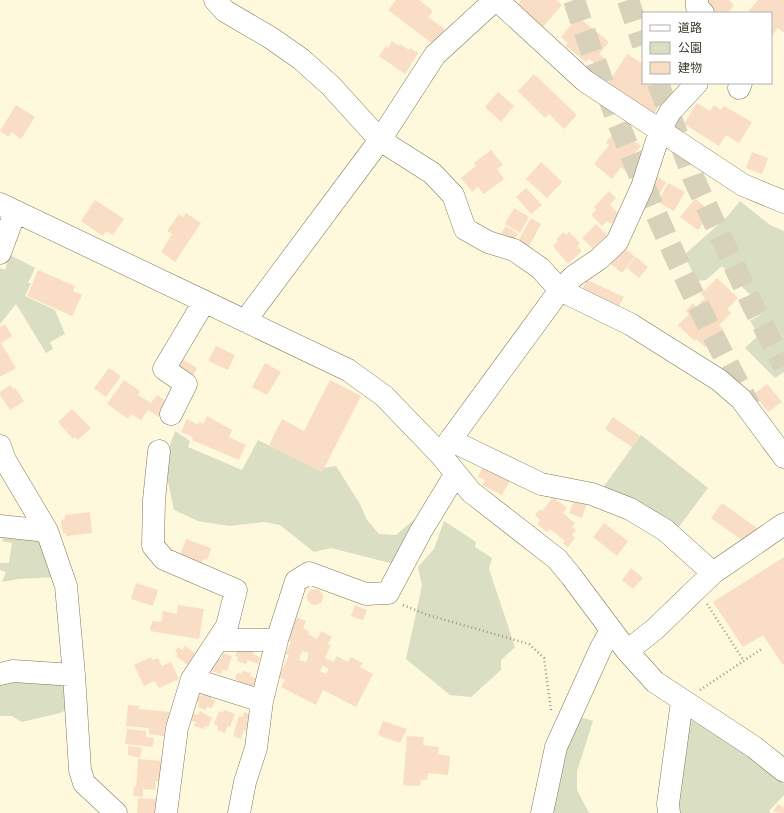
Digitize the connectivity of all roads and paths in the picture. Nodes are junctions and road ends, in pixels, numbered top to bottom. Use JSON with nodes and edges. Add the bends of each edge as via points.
{"nodes":[{"id":1,"x":215,"y":0,"type":"edge"},
{"id":2,"x":496,"y":0,"type":"edge"},
{"id":3,"x":697,"y":0,"type":"edge"},
{"id":4,"x":702,"y":12,"type":"edge"},
{"id":5,"x":696,"y":84,"type":"edge"},
{"id":6,"x":660,"y":131,"type":"junction"},
{"id":7,"x":380,"y":140,"type":"junction"},
{"id":8,"x":784,"y":202,"type":"edge"},
{"id":9,"x":8,"y":208,"type":"edge"},
{"id":10,"x":0,"y":253,"type":"edge"},
{"id":11,"x":560,"y":290,"type":"junction"},
{"id":12,"x":204,"y":302,"type":"junction"},
{"id":13,"x":245,"y":321,"type":"junction"},
{"id":14,"x":172,"y":414,"type":"dead end"},
{"id":15,"x":0,"y":446,"type":"edge"},
{"id":16,"x":445,"y":447,"type":"junction"},
{"id":17,"x":159,"y":451,"type":"dead end"},
{"id":18,"x":784,"y":457,"type":"edge"},
{"id":19,"x":455,"y":475,"type":"junction"},
{"id":20,"x":784,"y":524,"type":"edge"},
{"id":21,"x":0,"y":526,"type":"edge"},
{"id":22,"x":47,"y":530,"type":"junction"},
{"id":23,"x":713,"y":573,"type":"junction"},
{"id":24,"x":697,"y":588,"type":"junction"},
{"id":25,"x":388,"y":593,"type":"junction"},
{"id":26,"x":611,"y":630,"type":"junction"},
{"id":27,"x":218,"y":640,"type":"junction"},
{"id":28,"x":277,"y":640,"type":"junction"},
{"id":29,"x":763,"y":648,"type":"dead end"},
{"id":30,"x":627,"y":651,"type":"junction"},
{"id":31,"x":744,"y":661,"type":"junction"},
{"id":32,"x":0,"y":674,"type":"edge"},
{"id":33,"x":74,"y":675,"type":"junction"},
{"id":34,"x":192,"y":679,"type":"junction"},
{"id":35,"x":691,"y":695,"type":"junction"},
{"id":36,"x":262,"y":701,"type":"junction"},
{"id":37,"x":564,"y":730,"type":"junction"},
{"id":38,"x":784,"y":771,"type":"edge"},
{"id":39,"x":116,"y":813,"type":"edge"},
{"id":40,"x":166,"y":813,"type":"edge"},
{"id":41,"x":239,"y":813,"type":"edge"},
{"id":42,"x":542,"y":813,"type":"edge"},
{"id":43,"x":670,"y":813,"type":"edge"}],
"edges":[{"from":1,"to":7,"type":"street","via":[[225,11],[301,59],[331,86]]},
{"from":2,"to":6,"type":"street","via":[[585,81]]},
{"from":2,"to":7,"type":"street","via":[[434,55]]},
{"from":3,"to":4,"type":"street","via":[[697,7]]},
{"from":5,"to":6,"type":"street","via":[[670,112]]},
{"from":6,"to":8,"type":"street","via":[[743,185]]},
{"from":6,"to":11,"type":"street","via":[[642,187],[616,242]]},
{"from":7,"to":11,"type":"street","via":[[432,173],[454,195],[465,229],[488,242],[514,250],[540,268]]},
{"from":7,"to":13,"type":"street"},
{"from":9,"to":10,"type":"street"},
{"from":9,"to":12,"type":"street"},
{"from":11,"to":16,"type":"street"},
{"from":11,"to":18,"type":"street","via":[[630,324],[719,380],[741,399]]},
{"from":12,"to":13,"type":"street"},
{"from":12,"to":14,"type":"street","via":[[164,369],[186,384]]},
{"from":13,"to":16,"type":"street","via":[[348,370],[384,396]]},
{"from":15,"to":22,"type":"street","via":[[5,460]]},
{"from":16,"to":19,"type":"street"},
{"from":16,"to":23,"type":"street","via":[[541,484],[592,494],[630,509],[665,530]]},
{"from":17,"to":27,"type":"street","via":[[153,546],[164,559],[236,590],[227,626]]},
{"from":19,"to":25,"type":"street"},
{"from":19,"to":26,"type":"street","via":[[471,492],[557,559]]},
{"from":20,"to":23,"type":"street"},
{"from":21,"to":22,"type":"street"},
{"from":22,"to":33,"type":"street","via":[[66,586]]},
{"from":23,"to":24,"type":"street"},
{"from":24,"to":30,"type":"street","via":[[655,629]]},
{"from":24,"to":31,"type":"path"},
{"from":25,"to":28,"type":"street","via":[[366,594],[309,573],[296,581]]},
{"from":25,"to":37,"type":"path","via":[[414,611],[529,644],[537,650],[544,658],[551,710],[556,723]]},
{"from":26,"to":30,"type":"street"},
{"from":26,"to":37,"type":"street"},
{"from":27,"to":28,"type":"street"},
{"from":27,"to":34,"type":"street"},
{"from":28,"to":36,"type":"street"},
{"from":29,"to":31,"type":"path"},
{"from":30,"to":35,"type":"street","via":[[655,682]]},
{"from":31,"to":35,"type":"path"},
{"from":32,"to":33,"type":"street","via":[[13,671]]},
{"from":33,"to":39,"type":"street","via":[[80,770],[84,783]]},
{"from":34,"to":36,"type":"street"},
{"from":34,"to":40,"type":"street","via":[[177,728]]},
{"from":35,"to":38,"type":"street"},
{"from":35,"to":43,"type":"street","via":[[668,804]]},
{"from":36,"to":41,"type":"street","via":[[256,748],[245,782]]},
{"from":37,"to":42,"type":"street","via":[[550,769]]}]}
